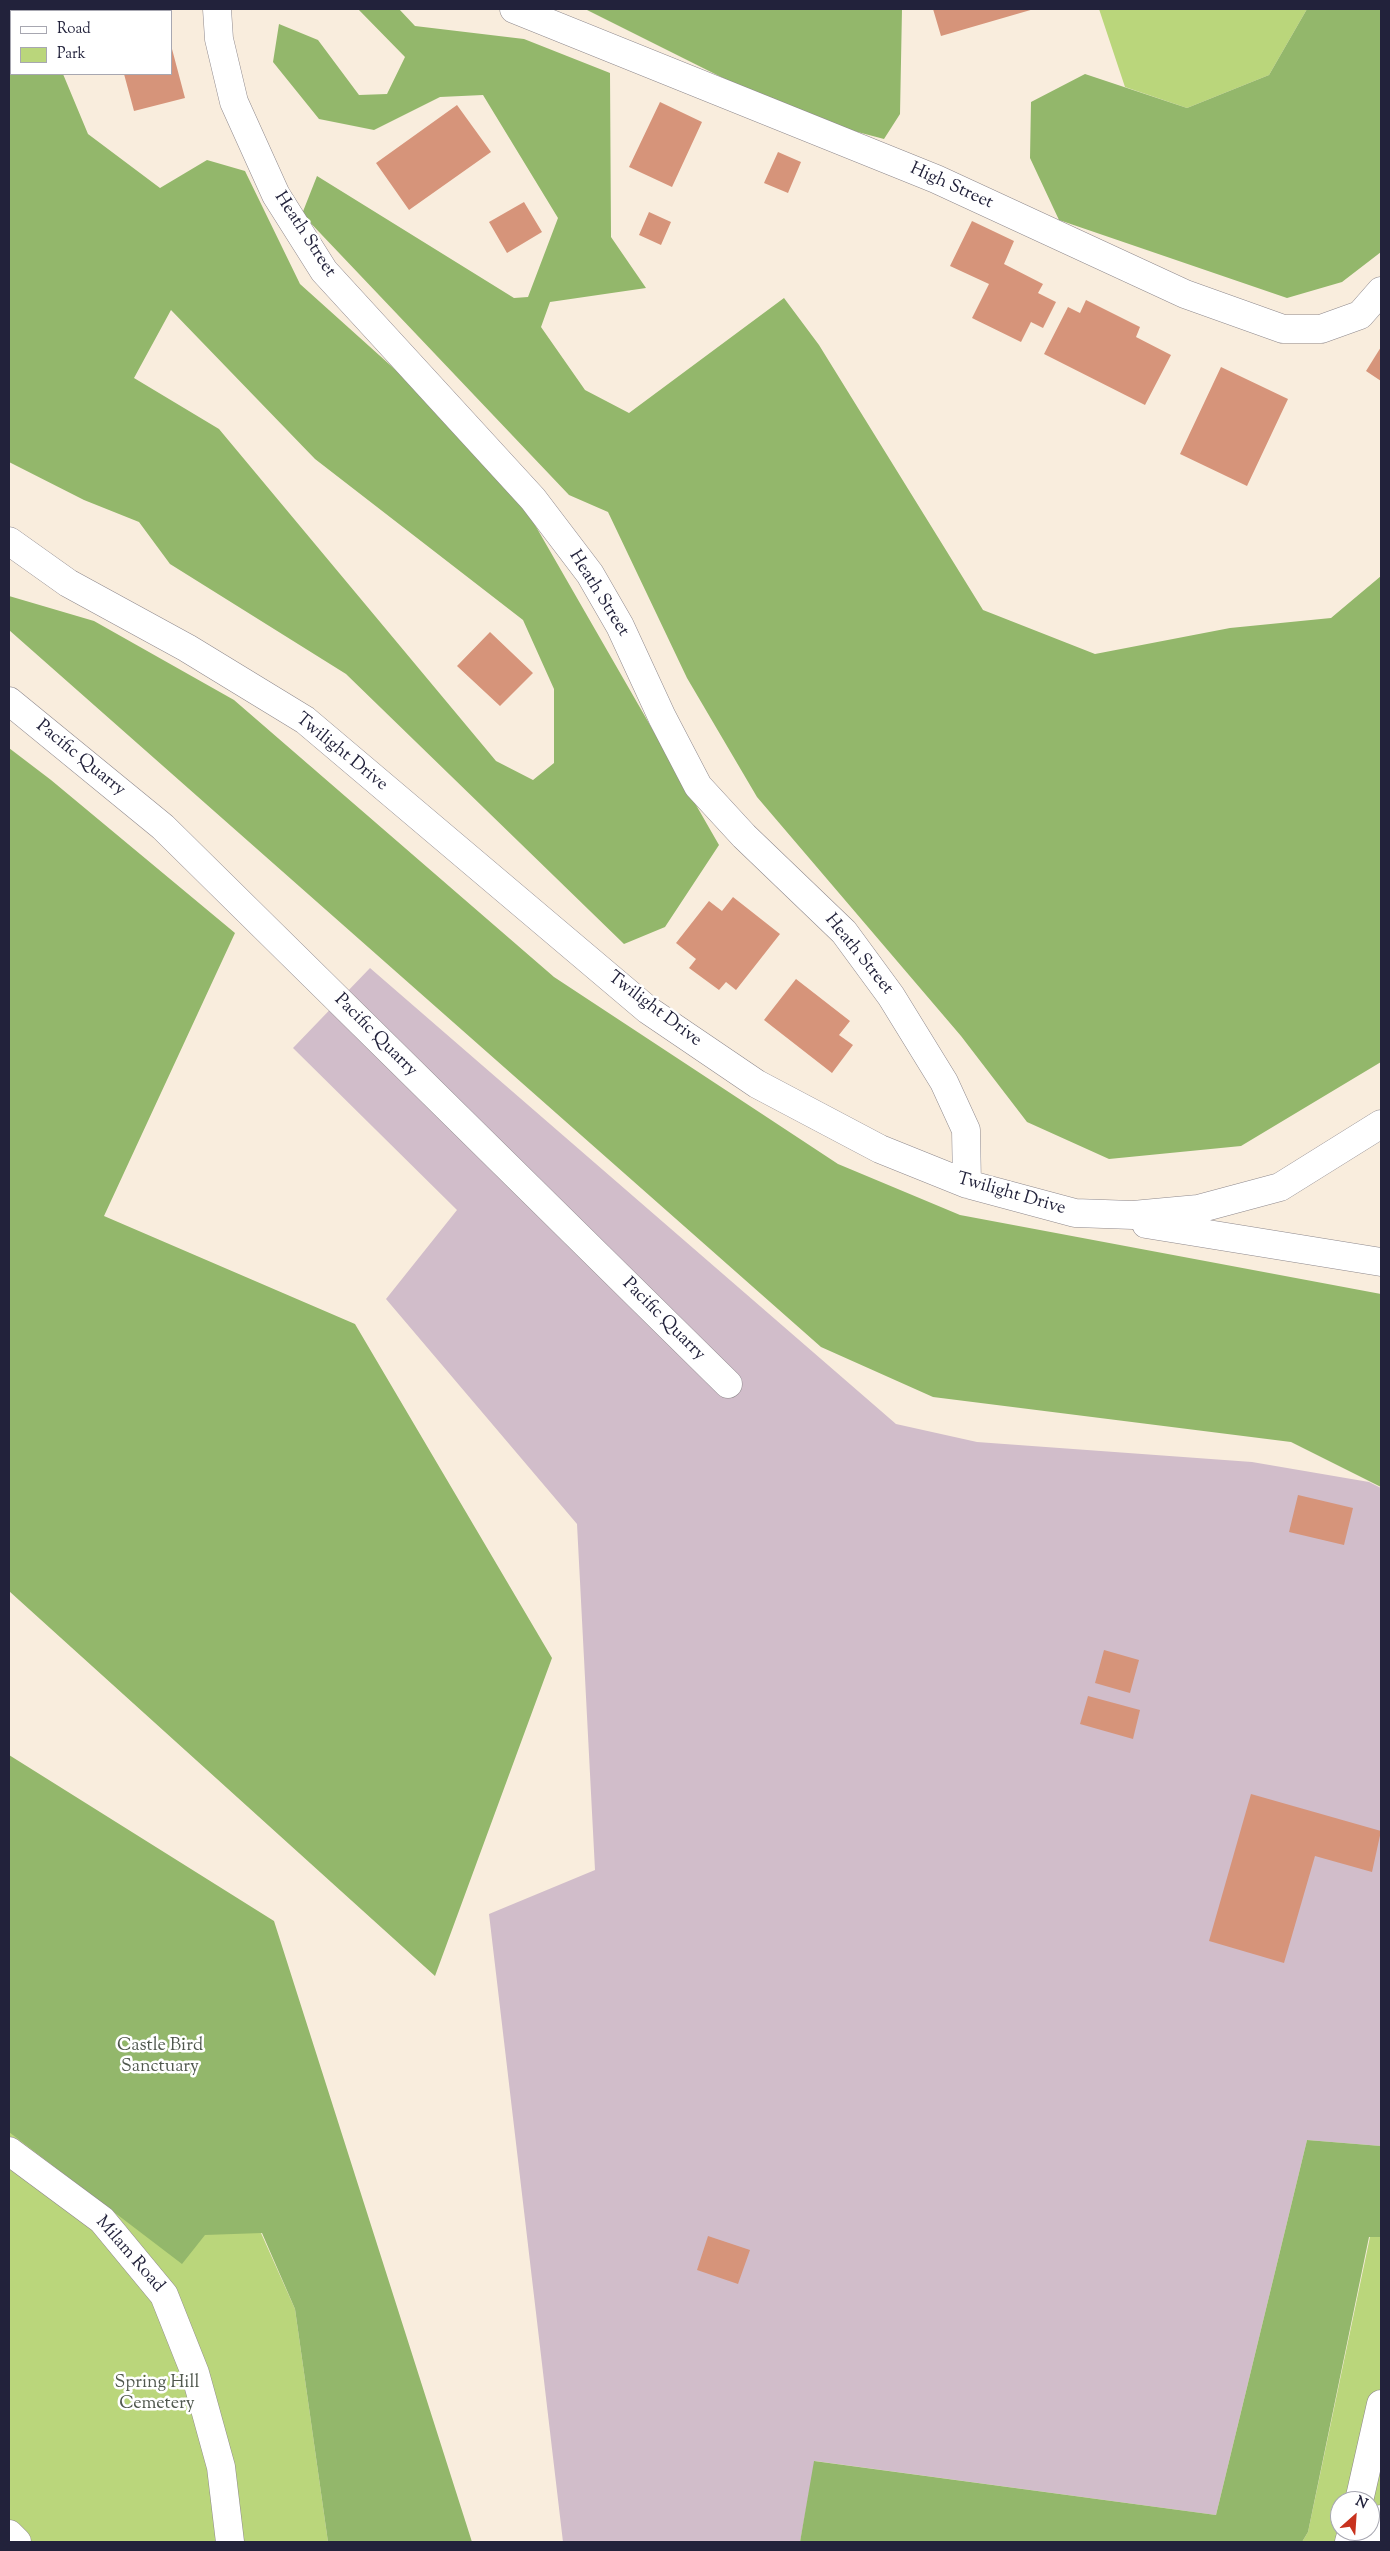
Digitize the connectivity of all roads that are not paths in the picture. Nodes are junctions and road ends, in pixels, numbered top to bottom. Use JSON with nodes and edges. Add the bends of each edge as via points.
{"nodes":[{"id":1,"x":217,"y":9,"type":"edge"},
{"id":2,"x":514,"y":9,"type":"edge"},
{"id":3,"x":1381,"y":291,"type":"edge"},
{"id":4,"x":9,"y":541,"type":"edge"},
{"id":5,"x":9,"y":701,"type":"edge"},
{"id":6,"x":1381,"y":1124,"type":"edge"},
{"id":7,"x":967,"y":1184,"type":"junction"},
{"id":8,"x":1075,"y":1213,"type":"junction"},
{"id":9,"x":1381,"y":1262,"type":"edge"},
{"id":10,"x":728,"y":1384,"type":"dead end"},
{"id":11,"x":9,"y":2151,"type":"edge"},
{"id":12,"x":1381,"y":2404,"type":"edge"},
{"id":13,"x":1361,"y":2491,"type":"edge"},
{"id":14,"x":1381,"y":2519,"type":"edge"},
{"id":15,"x":9,"y":2534,"type":"edge"},
{"id":16,"x":17,"y":2542,"type":"edge"},
{"id":17,"x":230,"y":2542,"type":"edge"},
{"id":18,"x":1370,"y":2542,"type":"edge"}],
"edges":[{"from":1,"to":7,"type":"street","name":"Heath Street","via":[[219,39],[234,102],[276,195],[324,271],[533,499],[590,574],[620,626],[698,786],[744,836],[844,932],[891,996],[944,1082],[966,1130]]},
{"from":2,"to":3,"type":"street","name":"High Street","via":[[936,179],[1185,294],[1284,329],[1322,329],[1360,314]]},
{"from":4,"to":7,"type":"street","name":"Twilight Drive","via":[[68,582],[187,648],[305,720],[648,1010],[750,1078],[880,1150]]},
{"from":5,"to":10,"type":"street","name":"Pacific Quarry","via":[[163,826]]},
{"from":6,"to":8,"type":"street","name":"Twilight Drive","via":[[1280,1187],[1198,1209],[1132,1215]]},
{"from":7,"to":8,"type":"street","name":"Twilight Drive"},
{"from":8,"to":9,"type":"street"},
{"from":11,"to":17,"type":"street","name":"Milam Road","via":[[102,2220],[164,2295],[195,2373],[218,2458]]},
{"from":12,"to":13,"type":"street"},
{"from":14,"to":18,"type":"street"},
{"from":15,"to":16,"type":"street"}]}
